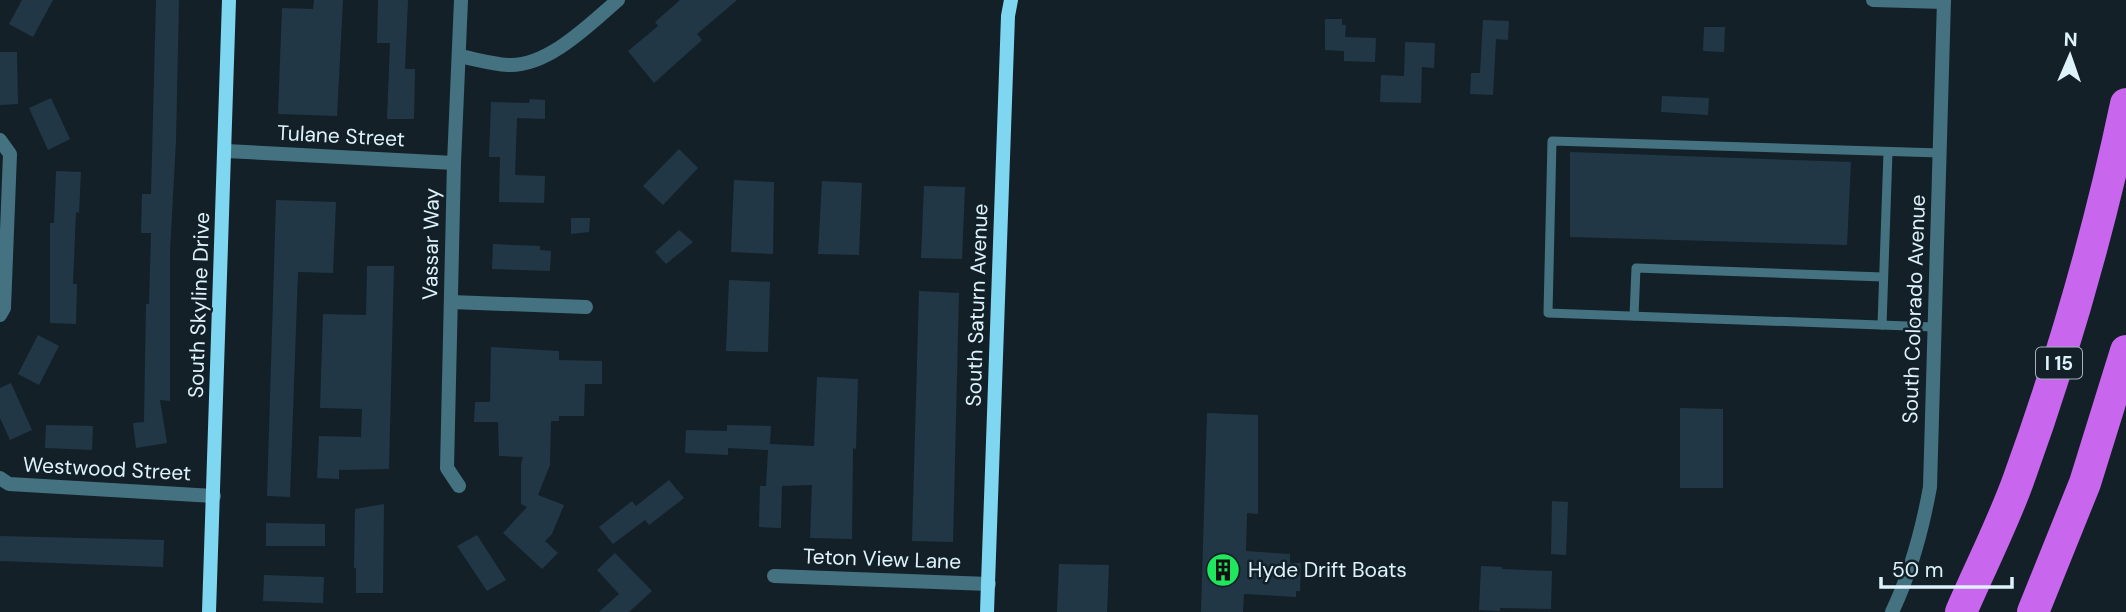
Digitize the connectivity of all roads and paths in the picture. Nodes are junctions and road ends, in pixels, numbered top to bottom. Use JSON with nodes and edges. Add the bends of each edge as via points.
{"nodes":[{"id":1,"x":229,"y":0,"type":"edge"},
{"id":2,"x":461,"y":0,"type":"edge"},
{"id":3,"x":618,"y":0,"type":"edge"},
{"id":4,"x":1011,"y":0,"type":"edge"},
{"id":5,"x":1873,"y":0,"type":"edge"},
{"id":6,"x":1944,"y":1,"type":"edge"},
{"id":7,"x":460,"y":57,"type":"junction"},
{"id":8,"x":2126,"y":104,"type":"edge"},
{"id":9,"x":0,"y":140,"type":"edge"},
{"id":10,"x":226,"y":151,"type":"junction"},
{"id":11,"x":1888,"y":152,"type":"junction"},
{"id":12,"x":1940,"y":153,"type":"junction"},
{"id":13,"x":454,"y":163,"type":"junction"},
{"id":14,"x":1883,"y":277,"type":"junction"},
{"id":15,"x":451,"y":302,"type":"junction"},
{"id":16,"x":586,"y":307,"type":"dead end"},
{"id":17,"x":0,"y":315,"type":"edge"},
{"id":18,"x":1634,"y":316,"type":"junction"},
{"id":19,"x":1882,"y":325,"type":"junction"},
{"id":20,"x":1935,"y":327,"type":"junction"},
{"id":21,"x":2126,"y":351,"type":"edge"},
{"id":22,"x":0,"y":478,"type":"edge"},
{"id":23,"x":459,"y":486,"type":"dead end"},
{"id":24,"x":214,"y":496,"type":"junction"},
{"id":25,"x":774,"y":576,"type":"dead end"},
{"id":26,"x":989,"y":583,"type":"junction"},
{"id":27,"x":209,"y":612,"type":"edge"},
{"id":28,"x":987,"y":612,"type":"edge"},
{"id":29,"x":1892,"y":612,"type":"edge"},
{"id":30,"x":1961,"y":612,"type":"edge"},
{"id":31,"x":2034,"y":612,"type":"edge"}],
"edges":[{"from":1,"to":10,"type":"main road","name":"South Skyline Drive"},
{"from":2,"to":7,"type":"street","name":"Vassar Way"},
{"from":3,"to":7,"type":"street","via":[[567,45],[527,62],[509,65]]},
{"from":4,"to":26,"type":"main road","name":"South Saturn Avenue"},
{"from":5,"to":6,"type":"street"},
{"from":6,"to":12,"type":"street","name":"South Colorado Avenue"},
{"from":7,"to":13,"type":"street","name":"Vassar Way"},
{"from":8,"to":30,"type":"highway","number":"I 15","via":[[2108,189],[2063,349],[2017,483]]},
{"from":9,"to":17,"type":"street","via":[[10,154],[4,308]]},
{"from":10,"to":13,"type":"street","name":"Tulane Street"},
{"from":10,"to":24,"type":"main road","name":"South Skyline Drive"},
{"from":11,"to":12,"type":"lane"},
{"from":11,"to":14,"type":"lane"},
{"from":11,"to":18,"type":"lane","via":[[1552,141],[1548,313]]},
{"from":12,"to":20,"type":"street","name":"South Colorado Avenue"},
{"from":13,"to":15,"type":"street","name":"Vassar Way"},
{"from":14,"to":18,"type":"lane","via":[[1636,268]]},
{"from":14,"to":19,"type":"lane"},
{"from":15,"to":16,"type":"street"},
{"from":15,"to":23,"type":"street","name":"Vassar Way","via":[[447,468]]},
{"from":18,"to":19,"type":"lane"},
{"from":19,"to":20,"type":"lane"},
{"from":20,"to":29,"type":"street","name":"South Colorado Avenue","via":[[1930,487],[1921,538]]},
{"from":21,"to":31,"type":"highway","via":[[2085,483]]},
{"from":22,"to":24,"type":"street","name":"Westwood Street","via":[[9,484]]},
{"from":24,"to":27,"type":"main road","name":"South Skyline Drive"},
{"from":25,"to":26,"type":"street","name":"Teton View Lane"},
{"from":26,"to":28,"type":"main road","name":"South Saturn Avenue"}]}
